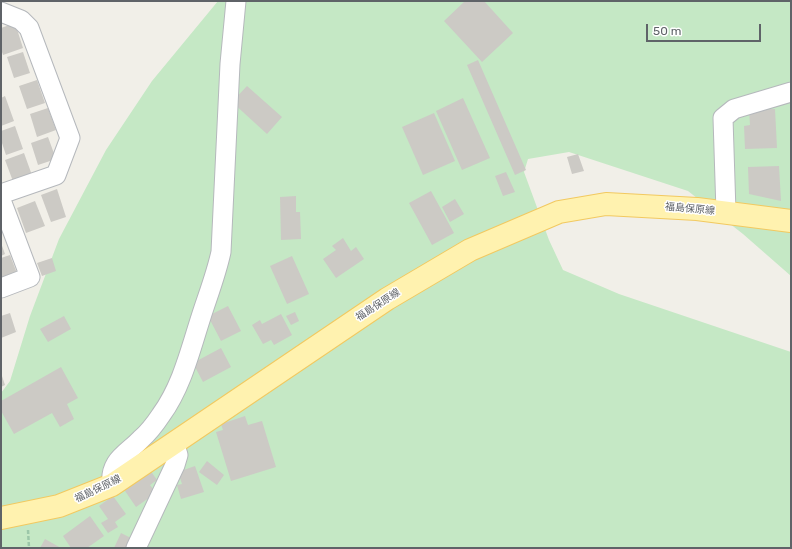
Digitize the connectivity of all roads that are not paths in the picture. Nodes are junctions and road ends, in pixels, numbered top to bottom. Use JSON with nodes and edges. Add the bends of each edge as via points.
{"nodes":[{"id":1,"x":236,"y":1,"type":"edge"},
{"id":2,"x":1,"y":12,"type":"edge"},
{"id":3,"x":791,"y":92,"type":"edge"},
{"id":4,"x":1,"y":194,"type":"edge"},
{"id":5,"x":1,"y":200,"type":"edge"},
{"id":6,"x":726,"y":212,"type":"junction"},
{"id":7,"x":791,"y":221,"type":"edge"},
{"id":8,"x":1,"y":288,"type":"edge"},
{"id":9,"x":174,"y":442,"type":"junction"},
{"id":10,"x":112,"y":485,"type":"junction"},
{"id":11,"x":1,"y":518,"type":"edge"},
{"id":12,"x":136,"y":548,"type":"edge"}],
"edges":[{"from":1,"to":10,"type":"street","via":[[220,252],[214,282],[181,381],[148,432],[114,466],[110,474]]},
{"from":2,"to":4,"type":"street","via":[[21,20],[29,28],[70,138],[56,175]]},
{"from":3,"to":6,"type":"street","via":[[734,109],[723,118]]},
{"from":5,"to":8,"type":"street","via":[[30,277]]},
{"from":6,"to":7,"type":"main road","name":"福島保原線"},
{"from":6,"to":9,"type":"main road","name":"福島保原線","via":[[606,204],[559,212],[507,233],[451,260],[386,299]]},
{"from":9,"to":10,"type":"main road","name":"福島保原線"},
{"from":9,"to":12,"type":"street","via":[[178,455],[175,465]]},
{"from":10,"to":11,"type":"main road","name":"福島保原線","via":[[59,506]]}]}
